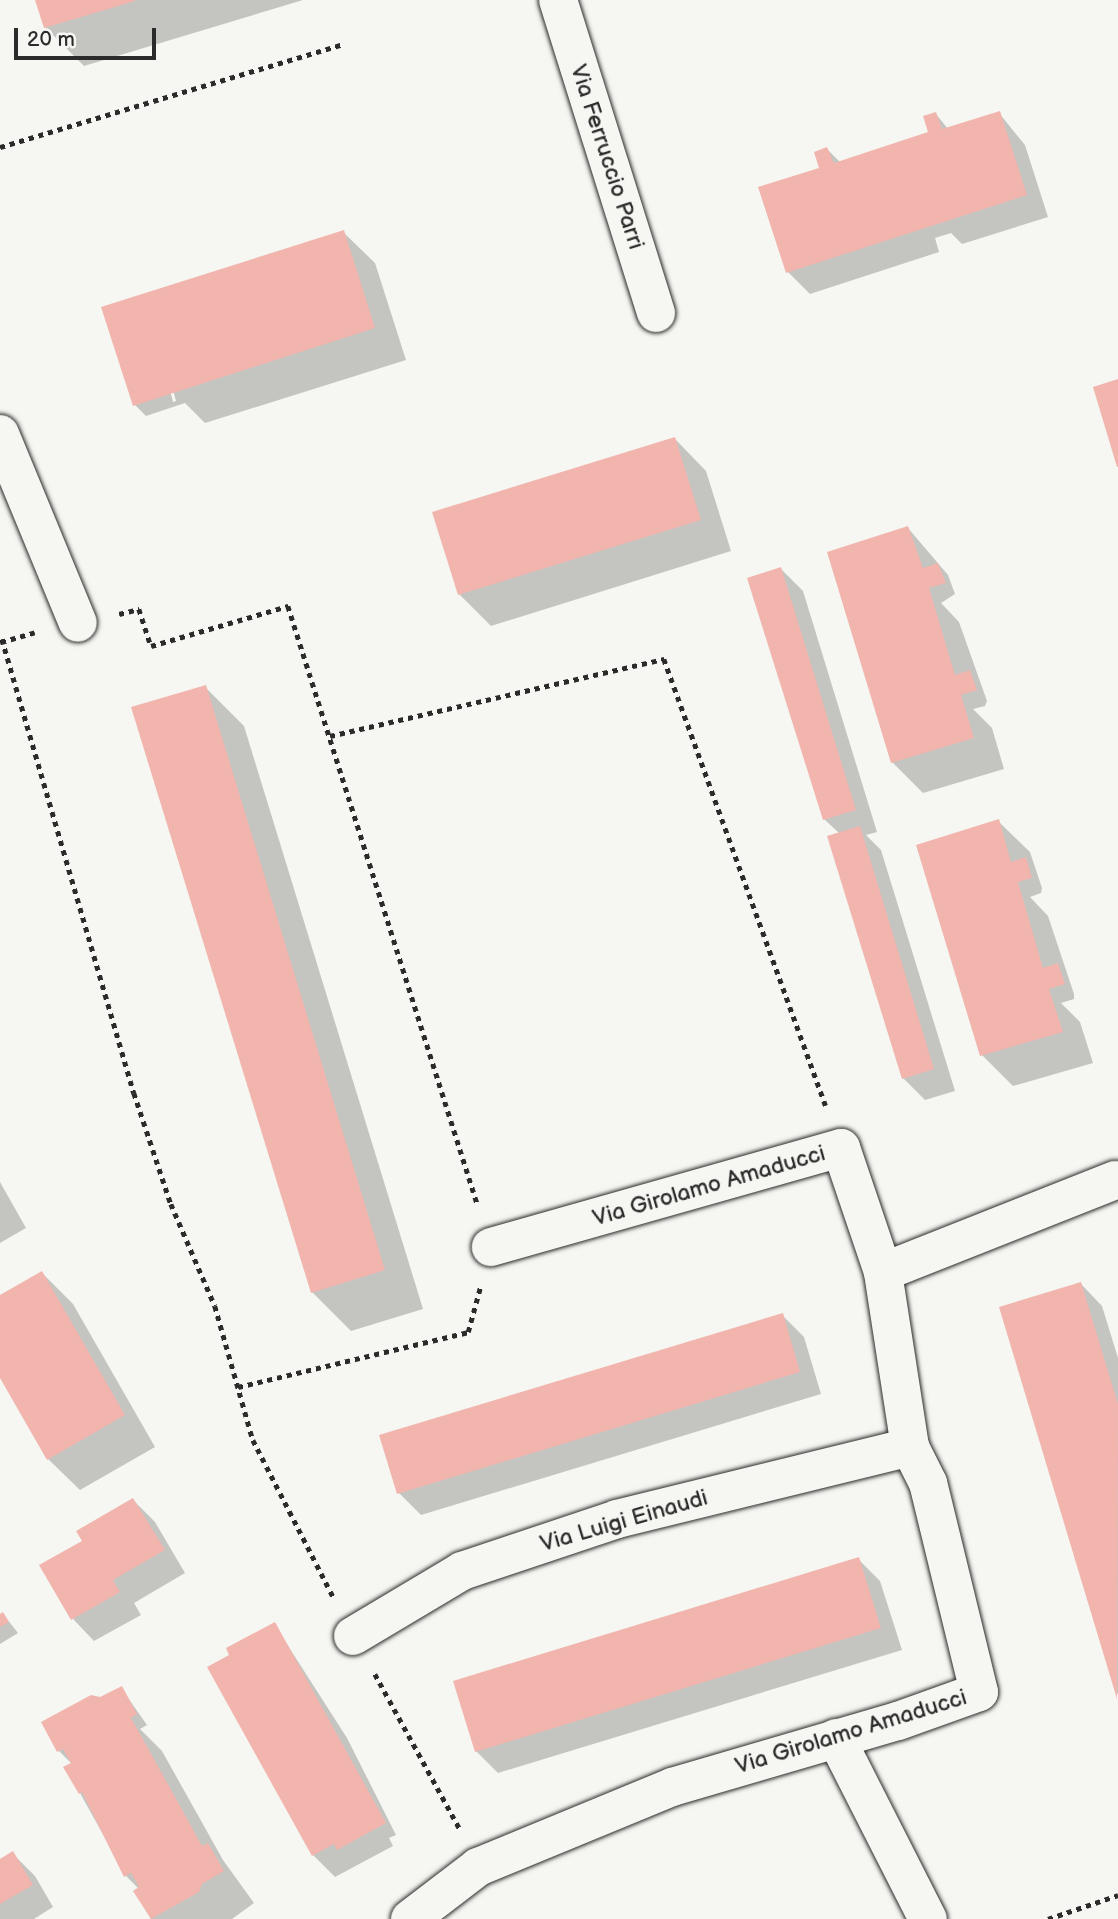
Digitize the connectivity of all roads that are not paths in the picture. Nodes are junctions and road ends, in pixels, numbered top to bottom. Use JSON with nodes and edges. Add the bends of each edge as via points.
{"nodes":[{"id":1,"x":558,"y":0,"type":"edge"},
{"id":2,"x":656,"y":313,"type":"dead end"},
{"id":3,"x":0,"y":434,"type":"edge"},
{"id":4,"x":78,"y":623,"type":"road end"},
{"id":5,"x":1115,"y":1180,"type":"dead end"},
{"id":6,"x":491,"y":1247,"type":"road end"},
{"id":7,"x":883,"y":1272,"type":"junction"},
{"id":8,"x":910,"y":1447,"type":"junction"},
{"id":9,"x":353,"y":1636,"type":"road end"},
{"id":10,"x":836,"y":1738,"type":"junction"},
{"id":11,"x":410,"y":1919,"type":"edge"},
{"id":12,"x":928,"y":1919,"type":"edge"}],
"edges":[{"from":1,"to":2,"type":"street","name":"Via Ferruccio Parri"},
{"from":3,"to":4,"type":"street"},
{"from":5,"to":7,"type":"street"},
{"from":6,"to":7,"type":"street","name":"Via Girolamo Amaducci","via":[[841,1148]]},
{"from":7,"to":8,"type":"street","name":"Via Girolamo Amaducci"},
{"from":8,"to":9,"type":"street","name":"Via Luigi Einaudi","via":[[617,1519],[462,1571]]},
{"from":8,"to":10,"type":"street","name":"Via Girolamo Amaducci","via":[[928,1483],[979,1692]]},
{"from":10,"to":11,"type":"street","name":"Via Girolamo Amaducci","via":[[672,1787],[478,1867]]},
{"from":10,"to":12,"type":"street"}]}
